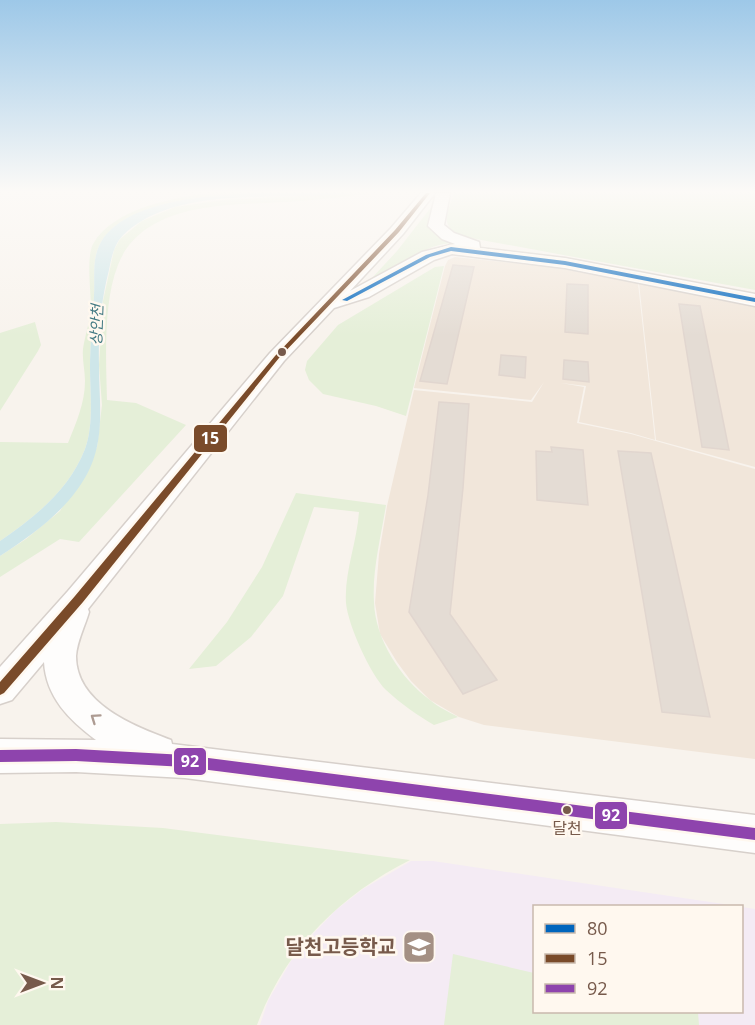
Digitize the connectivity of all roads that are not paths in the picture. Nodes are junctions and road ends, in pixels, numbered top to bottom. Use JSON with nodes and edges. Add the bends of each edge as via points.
{"nodes":[{"id":1,"x":387,"y":241,"type":"edge"},
{"id":2,"x":460,"y":241,"type":"edge"},
{"id":3,"x":497,"y":254,"type":"junction"},
{"id":4,"x":755,"y":300,"type":"edge"},
{"id":5,"x":323,"y":307,"type":"junction"},
{"id":6,"x":79,"y":599,"type":"junction"},
{"id":7,"x":0,"y":690,"type":"edge"},
{"id":8,"x":6,"y":759,"type":"edge"},
{"id":9,"x":185,"y":761,"type":"junction"},
{"id":10,"x":755,"y":834,"type":"edge"}],
"edges":[{"from":1,"to":5,"type":"street"},
{"from":2,"to":3,"type":"street"},
{"from":3,"to":4,"type":"street","via":[[576,265]]},
{"from":3,"to":5,"type":"street","via":[[457,249],[438,252],[362,293]]},
{"from":5,"to":6,"type":"street","via":[[277,357]]},
{"from":6,"to":7,"type":"street"},
{"from":9,"to":6,"type":"street","one_way":true,"via":[[128,739],[72,698],[63,683],[60,657]]},
{"from":8,"to":9,"type":"street","via":[[125,756]]},
{"from":9,"to":10,"type":"street"}]}
